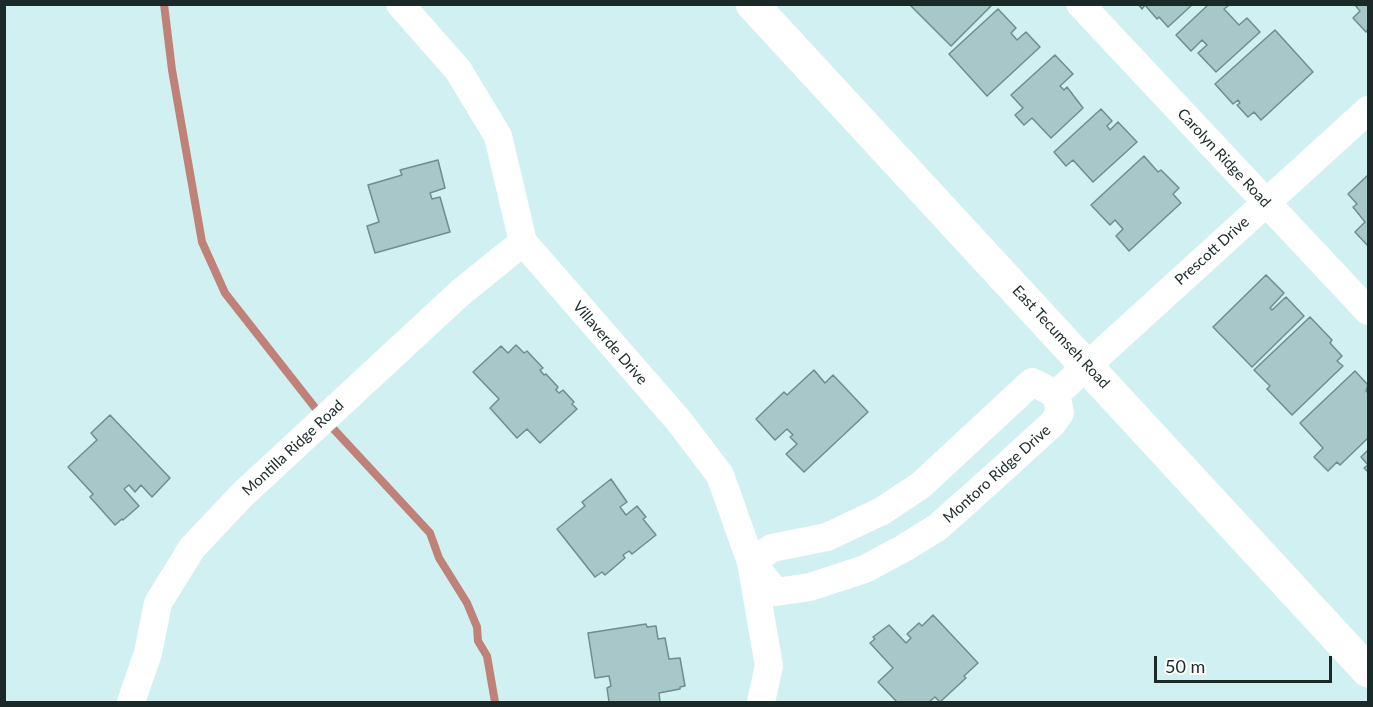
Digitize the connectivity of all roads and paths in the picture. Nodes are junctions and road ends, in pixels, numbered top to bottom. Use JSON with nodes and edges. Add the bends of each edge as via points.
{"nodes":[{"id":1,"x":400,"y":4,"type":"edge"},
{"id":2,"x":752,"y":4,"type":"edge"},
{"id":3,"x":1080,"y":4,"type":"edge"},
{"id":4,"x":1368,"y":110,"type":"edge"},
{"id":5,"x":1266,"y":202,"type":"junction"},
{"id":6,"x":523,"y":242,"type":"junction"},
{"id":7,"x":1368,"y":311,"type":"edge"},
{"id":8,"x":1086,"y":365,"type":"junction"},
{"id":9,"x":1056,"y":394,"type":"junction"},
{"id":10,"x":752,"y":562,"type":"junction"},
{"id":11,"x":1368,"y":671,"type":"edge"},
{"id":12,"x":131,"y":702,"type":"edge"},
{"id":13,"x":761,"y":702,"type":"edge"}],
"edges":[{"from":1,"to":6,"type":"street","name":"Villaverde Drive","via":[[458,70],[498,136]]},
{"from":2,"to":8,"type":"main road","name":"East Tecumseh Road"},
{"from":3,"to":5,"type":"street","name":"Carolyn Ridge Road"},
{"from":4,"to":5,"type":"street","name":"Prescott Drive"},
{"from":5,"to":7,"type":"street","name":"Carolyn Ridge Road"},
{"from":5,"to":8,"type":"street","name":"Prescott Drive"},
{"from":6,"to":10,"type":"street","name":"Villaverde Drive","via":[[679,421],[720,475]]},
{"from":6,"to":12,"type":"street","name":"Montilla Ridge Road","via":[[460,293],[242,495],[192,548],[159,603],[148,653]]},
{"from":8,"to":9,"type":"street","name":"Prescott Drive"},
{"from":8,"to":11,"type":"main road","name":"East Tecumseh Road"},
{"from":9,"to":10,"type":"street","via":[[1032,382],[921,485],[882,511],[827,537],[772,548]]},
{"from":9,"to":10,"type":"street","name":"Montoro Ridge Drive","via":[[1060,413],[1052,424],[938,527],[904,548],[865,569],[810,587],[776,591]]},
{"from":10,"to":13,"type":"street","name":"Villaverde Drive","via":[[769,666]]}]}
